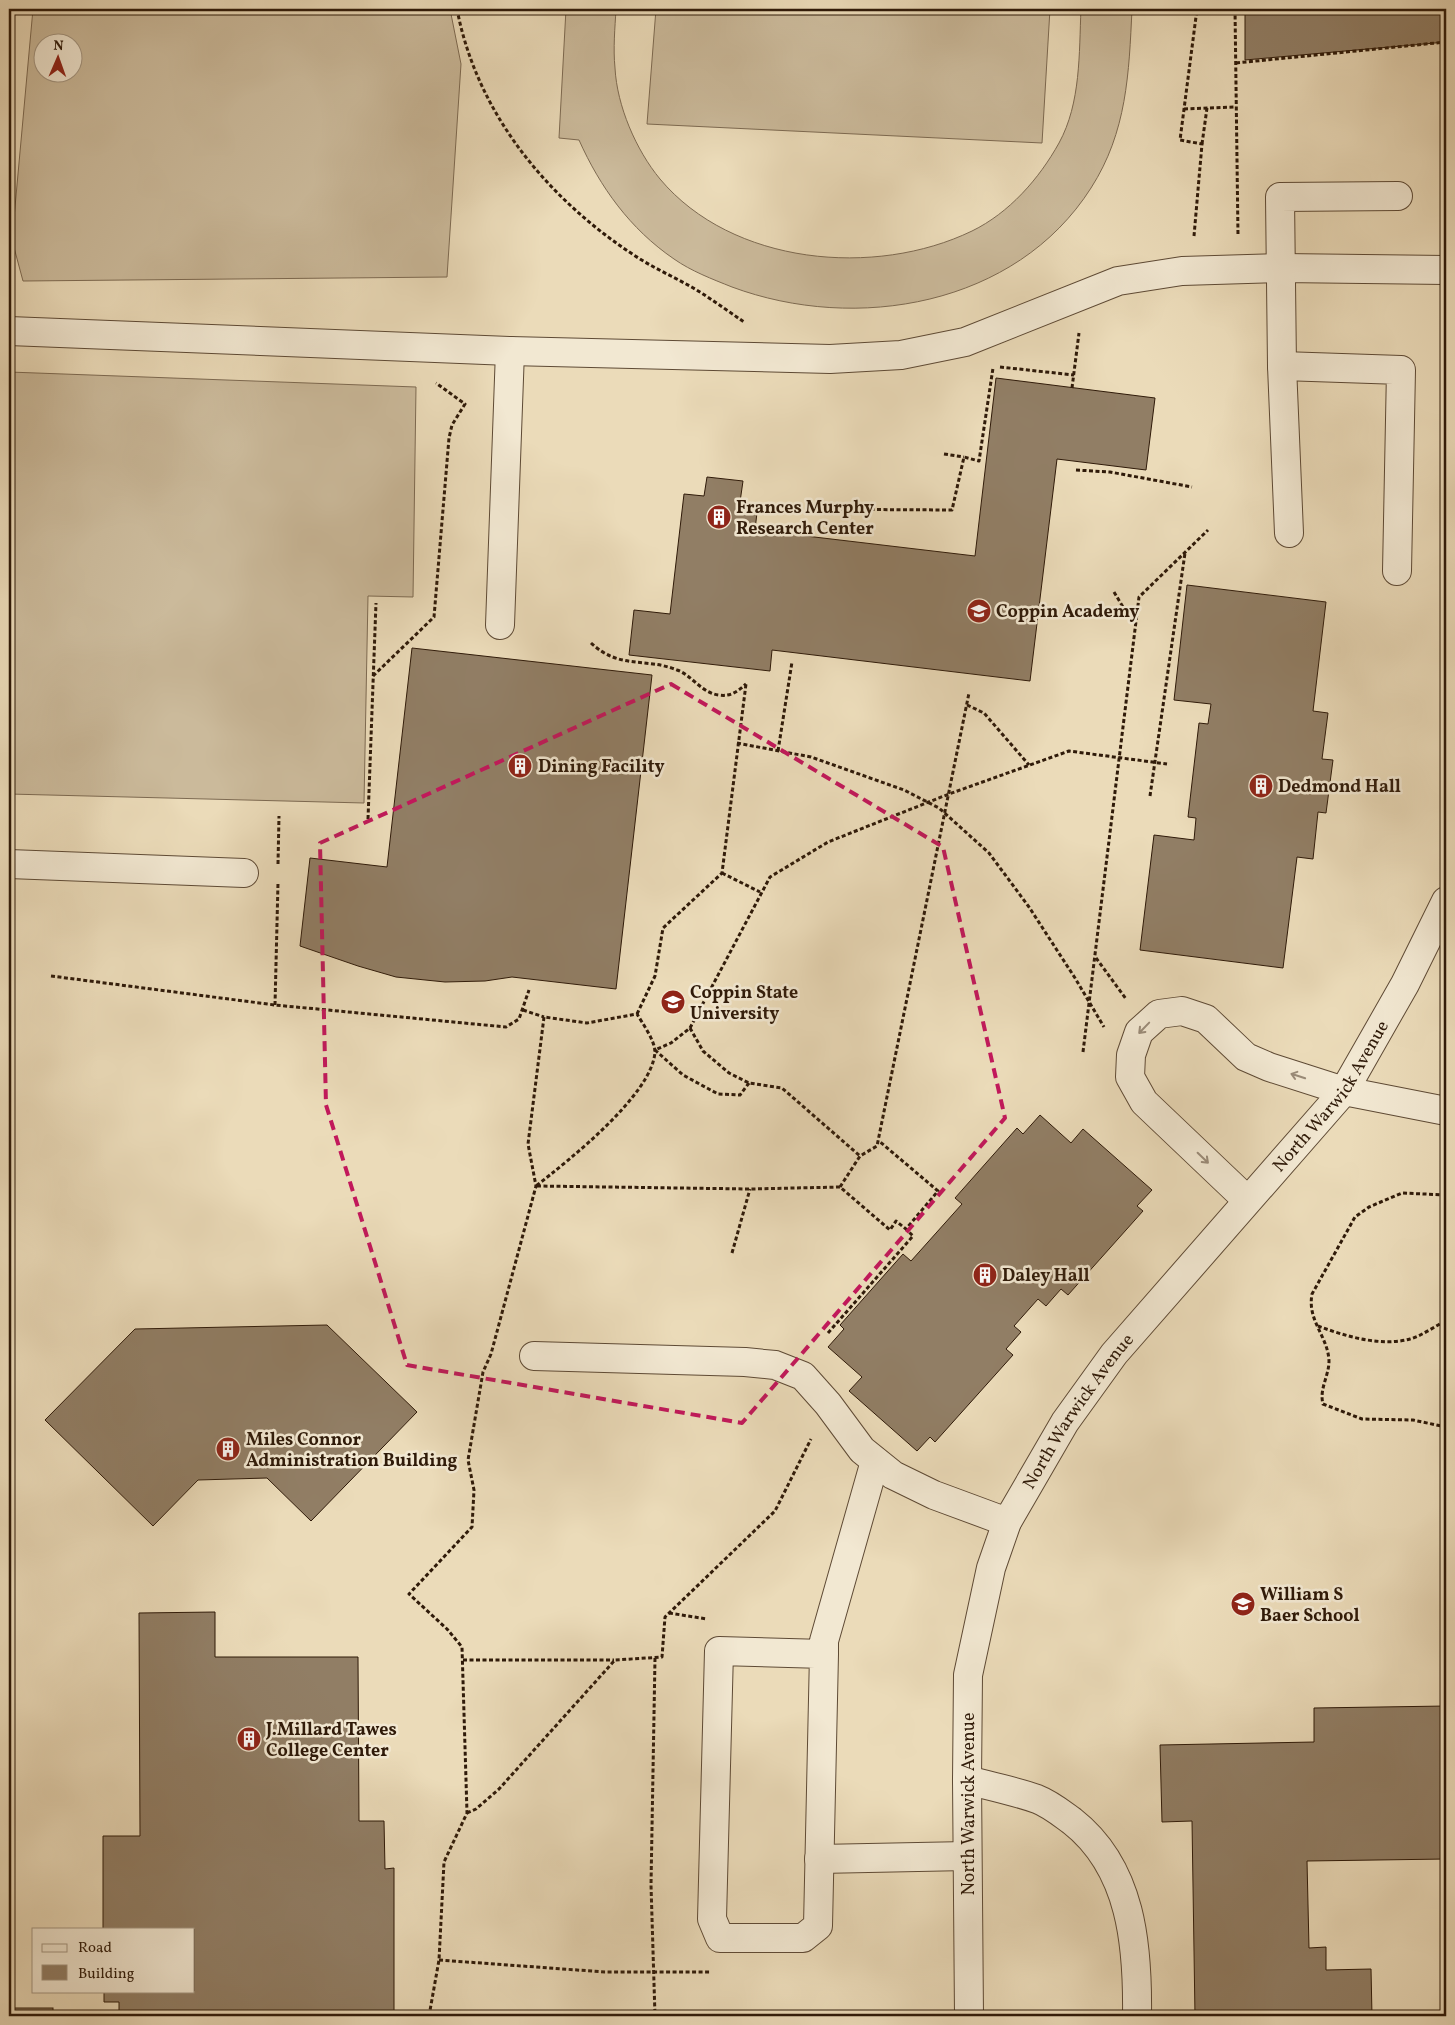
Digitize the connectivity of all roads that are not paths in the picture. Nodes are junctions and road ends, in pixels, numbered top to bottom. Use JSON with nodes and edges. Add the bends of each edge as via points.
{"nodes":[{"id":1,"x":1398,"y":196,"type":"dead end"},
{"id":2,"x":1282,"y":268,"type":"junction"},
{"id":3,"x":1446,"y":270,"type":"edge"},
{"id":4,"x":9,"y":331,"type":"edge"},
{"id":5,"x":510,"y":350,"type":"junction"},
{"id":6,"x":1282,"y":366,"type":"junction"},
{"id":7,"x":1289,"y":533,"type":"dead end"},
{"id":8,"x":1397,"y":571,"type":"dead end"},
{"id":9,"x":500,"y":625,"type":"dead end"},
{"id":10,"x":9,"y":864,"type":"edge"},
{"id":11,"x":244,"y":873,"type":"dead end"},
{"id":12,"x":1446,"y":901,"type":"edge"},
{"id":13,"x":1344,"y":1091,"type":"junction"},
{"id":14,"x":1446,"y":1111,"type":"edge"},
{"id":15,"x":1247,"y":1200,"type":"junction"},
{"id":16,"x":534,"y":1356,"type":"dead end"},
{"id":17,"x":876,"y":1461,"type":"junction"},
{"id":18,"x":1007,"y":1522,"type":"junction"},
{"id":19,"x":824,"y":1654,"type":"junction"},
{"id":20,"x":967,"y":1780,"type":"junction"},
{"id":21,"x":967,"y":1856,"type":"junction"},
{"id":22,"x":819,"y":1859,"type":"junction"},
{"id":23,"x":969,"y":2016,"type":"edge"},
{"id":24,"x":1138,"y":2016,"type":"edge"}],
"edges":[{"from":1,"to":2,"type":"street","via":[[1280,197]]},
{"from":2,"to":3,"type":"street"},
{"from":2,"to":5,"type":"street","via":[[1182,271],[1118,281],[965,342],[901,354],[830,359]]},
{"from":2,"to":6,"type":"street"},
{"from":4,"to":5,"type":"street"},
{"from":5,"to":9,"type":"street"},
{"from":6,"to":7,"type":"street"},
{"from":6,"to":8,"type":"street","via":[[1401,370]]},
{"from":10,"to":11,"type":"street"},
{"from":12,"to":13,"type":"street","name":"North Warwick Avenue","via":[[1405,984]]},
{"from":13,"to":14,"type":"street"},
{"from":13,"to":15,"type":"street","name":"North Warwick Avenue"},
{"from":13,"to":15,"type":"street","one_way":true,"via":[[1246,1057],[1206,1019],[1182,1011],[1159,1014],[1139,1032],[1131,1055],[1130,1077],[1144,1102]]},
{"from":15,"to":18,"type":"street","name":"North Warwick Avenue","via":[[1114,1354],[1065,1422]]},
{"from":16,"to":17,"type":"street","via":[[775,1365],[803,1376],[862,1450]]},
{"from":17,"to":18,"type":"street","via":[[893,1475],[934,1495]]},
{"from":17,"to":19,"type":"street","via":[[824,1641]]},
{"from":18,"to":20,"type":"street","name":"North Warwick Avenue","via":[[991,1568],[968,1675]]},
{"from":19,"to":22,"type":"street"},
{"from":19,"to":22,"type":"street","via":[[719,1651],[712,1919],[720,1938],[803,1938],[818,1926]]},
{"from":20,"to":21,"type":"street","name":"North Warwick Avenue"},
{"from":20,"to":24,"type":"street","via":[[1038,1799],[1071,1820],[1101,1848],[1115,1875],[1135,1941]]},
{"from":21,"to":22,"type":"street"},
{"from":21,"to":23,"type":"street","name":"North Warwick Avenue"}]}
